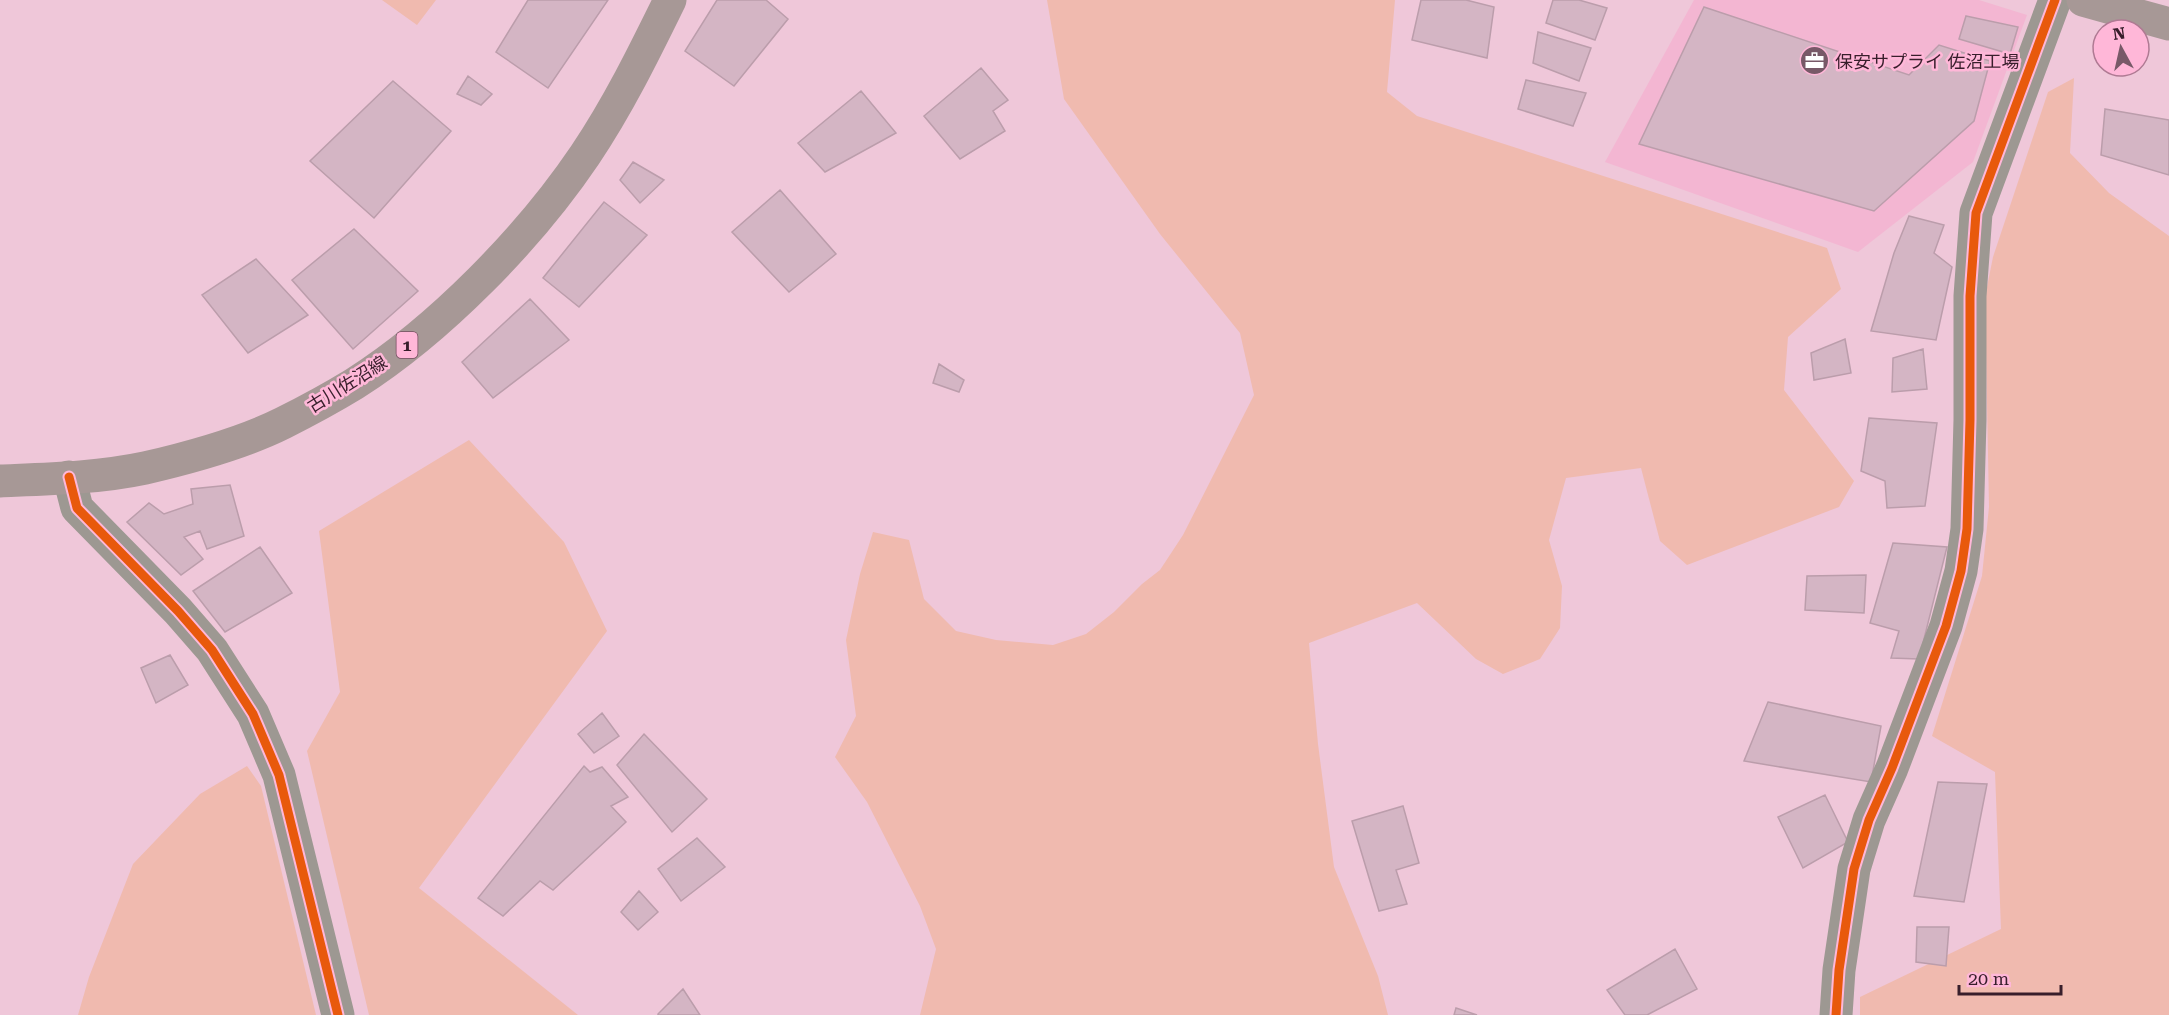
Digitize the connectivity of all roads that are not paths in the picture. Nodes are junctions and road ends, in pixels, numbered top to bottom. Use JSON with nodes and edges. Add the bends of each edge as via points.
{"nodes":[{"id":1,"x":670,"y":0,"type":"edge"},
{"id":2,"x":2055,"y":0,"type":"edge"},
{"id":3,"x":2083,"y":0,"type":"edge"},
{"id":4,"x":2169,"y":24,"type":"edge"},
{"id":5,"x":69,"y":477,"type":"junction"},
{"id":6,"x":0,"y":481,"type":"edge"},
{"id":7,"x":338,"y":1015,"type":"edge"},
{"id":8,"x":1836,"y":1015,"type":"edge"}],
"edges":[{"from":1,"to":5,"type":"main road","name":"古川佐沼線","number":"1","via":[[624,92],[585,156],[536,220],[421,335],[355,384],[280,424],[210,451],[142,468]]},
{"from":2,"to":8,"type":"street","via":[[1976,213],[1970,296],[1967,529],[1961,572],[1946,626],[1869,820],[1854,869]]},
{"from":3,"to":4,"type":"main road"},
{"from":5,"to":6,"type":"main road","name":"古川佐沼線","number":"1"},
{"from":5,"to":7,"type":"street","via":[[77,508],[206,642],[253,714],[279,775]]}]}
